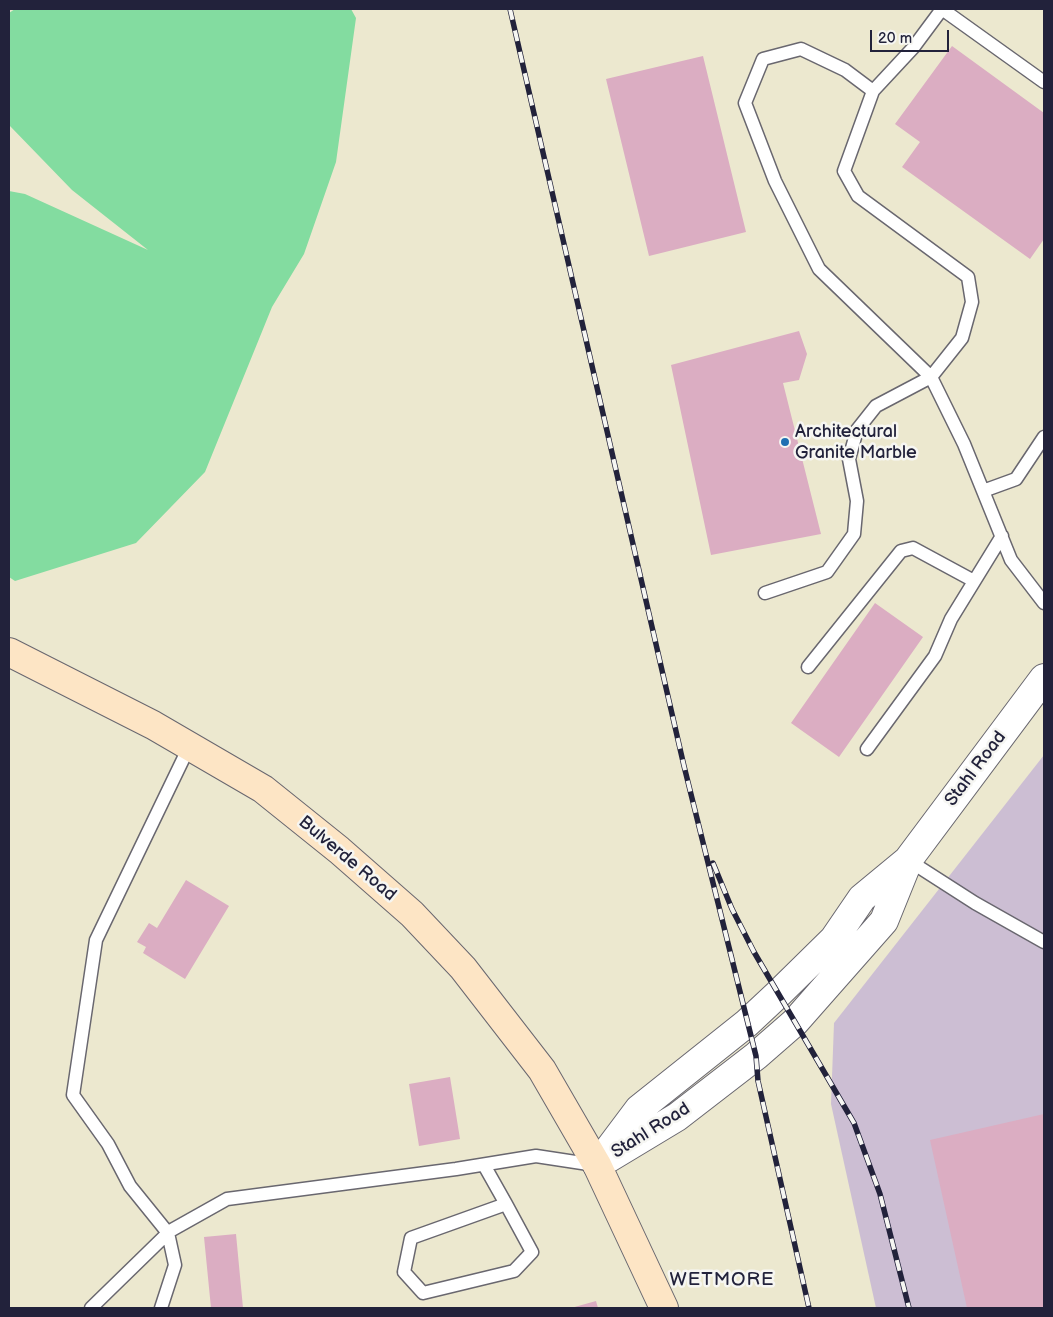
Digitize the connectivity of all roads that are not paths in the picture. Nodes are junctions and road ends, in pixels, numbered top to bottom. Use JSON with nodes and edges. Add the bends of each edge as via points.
{"nodes":[{"id":1,"x":1044,"y":82,"type":"edge"},
{"id":2,"x":873,"y":91,"type":"junction"},
{"id":3,"x":931,"y":377,"type":"junction"},
{"id":4,"x":1044,"y":437,"type":"edge"},
{"id":5,"x":983,"y":491,"type":"junction"},
{"id":6,"x":1002,"y":536,"type":"junction"},
{"id":7,"x":974,"y":581,"type":"junction"},
{"id":8,"x":765,"y":593,"type":"dead end"},
{"id":9,"x":1044,"y":603,"type":"edge"},
{"id":10,"x":9,"y":652,"type":"edge"},
{"id":11,"x":808,"y":667,"type":"dead end"},
{"id":12,"x":1044,"y":678,"type":"edge"},
{"id":13,"x":189,"y":747,"type":"junction"},
{"id":14,"x":867,"y":748,"type":"dead end"},
{"id":15,"x":908,"y":860,"type":"junction"},
{"id":16,"x":1044,"y":942,"type":"edge"},
{"id":17,"x":484,"y":1165,"type":"junction"},
{"id":18,"x":597,"y":1165,"type":"junction"},
{"id":19,"x":506,"y":1204,"type":"junction"},
{"id":20,"x":168,"y":1233,"type":"junction"},
{"id":21,"x":91,"y":1308,"type":"edge"},
{"id":22,"x":161,"y":1308,"type":"edge"},
{"id":23,"x":664,"y":1308,"type":"edge"}],
"edges":[{"from":1,"to":2,"type":"lane","via":[[942,9],[913,48]]},
{"from":2,"to":3,"type":"lane","via":[[844,171],[858,196],[968,277],[972,302],[962,338]]},
{"from":2,"to":3,"type":"lane","via":[[845,70],[801,49],[763,60],[745,103],[775,181],[819,269]]},
{"from":3,"to":5,"type":"lane"},
{"from":3,"to":8,"type":"lane","via":[[876,406],[857,430],[849,459],[857,501],[854,534],[827,572]]},
{"from":4,"to":5,"type":"lane","via":[[1016,479]]},
{"from":5,"to":6,"type":"lane"},
{"from":6,"to":7,"type":"lane"},
{"from":6,"to":9,"type":"lane","via":[[1011,560]]},
{"from":7,"to":11,"type":"lane","via":[[913,548],[901,551]]},
{"from":7,"to":14,"type":"lane","via":[[951,619],[935,656]]},
{"from":10,"to":13,"type":"main road","name":"Bulverde Road"},
{"from":12,"to":15,"type":"street","name":"Stahl Road"},
{"from":13,"to":18,"type":"main road","name":"Bulverde Road","via":[[262,789],[412,914],[463,968],[542,1070]]},
{"from":13,"to":20,"type":"lane","via":[[96,940],[73,1095],[108,1144],[130,1186]]},
{"from":15,"to":16,"type":"lane"},
{"from":15,"to":18,"type":"street","name":"Stahl Road","via":[[884,921],[795,1022],[677,1117]]},
{"from":17,"to":18,"type":"lane","via":[[536,1156]]},
{"from":17,"to":19,"type":"lane"},
{"from":17,"to":20,"type":"lane","via":[[227,1199]]},
{"from":18,"to":23,"type":"main road","name":"Bulverde Road"},
{"from":19,"to":19,"type":"lane","via":[[532,1252],[514,1271],[423,1293],[404,1272],[411,1238]]},
{"from":20,"to":21,"type":"lane"},
{"from":20,"to":22,"type":"lane","via":[[175,1265]]}]}
